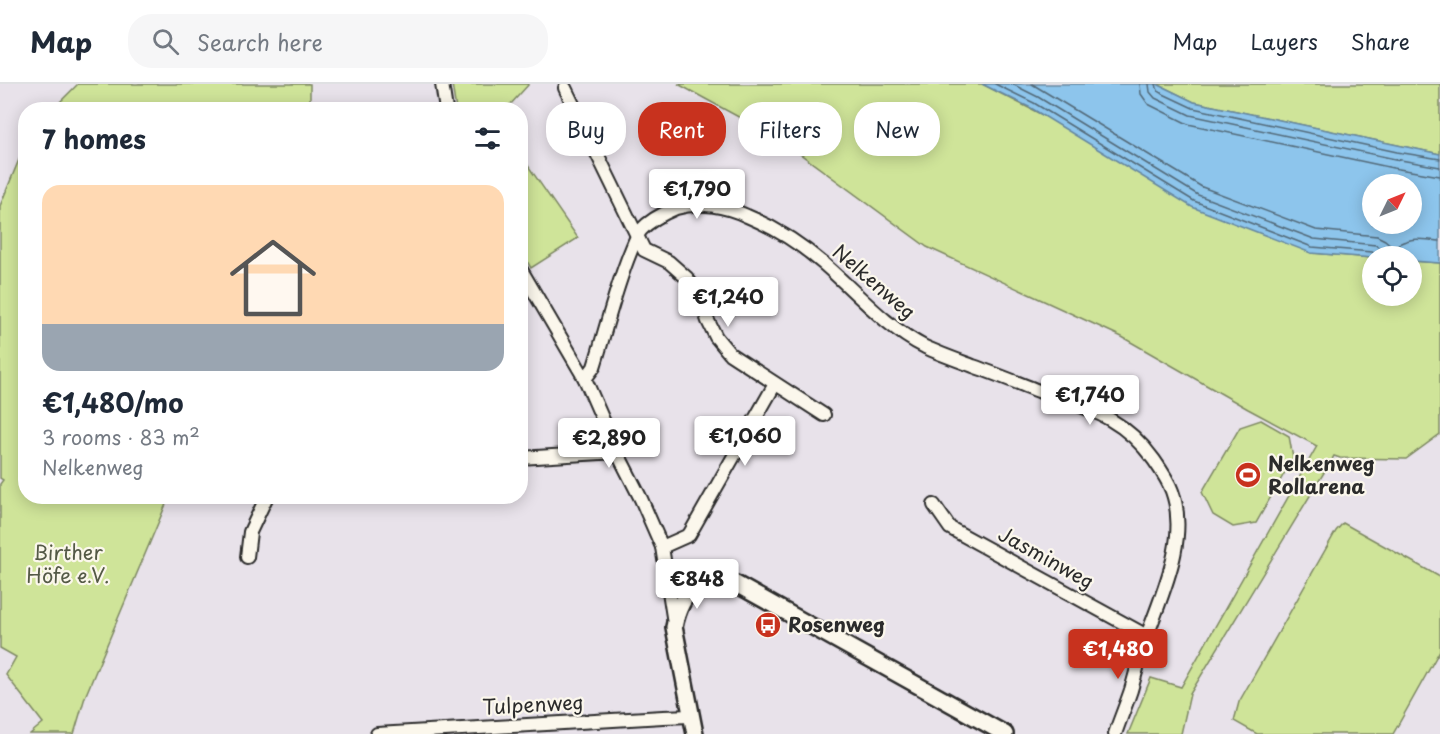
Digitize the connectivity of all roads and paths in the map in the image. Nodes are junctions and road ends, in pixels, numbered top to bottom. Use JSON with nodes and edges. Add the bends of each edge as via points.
{"nodes":[{"id":1,"x":442,"y":84,"type":"edge"},
{"id":2,"x":565,"y":88,"type":"dead end"},
{"id":3,"x":445,"y":102,"type":"edge"},
{"id":4,"x":637,"y":237,"type":"junction"},
{"id":5,"x":528,"y":282,"type":"edge"},
{"id":6,"x":585,"y":379,"type":"junction"},
{"id":7,"x":775,"y":384,"type":"junction"},
{"id":8,"x":824,"y":415,"type":"dead end"},
{"id":9,"x":617,"y":452,"type":"junction"},
{"id":10,"x":528,"y":458,"type":"edge"},
{"id":11,"x":263,"y":504,"type":"edge"},
{"id":12,"x":934,"y":506,"type":"dead end"},
{"id":13,"x":662,"y":547,"type":"junction"},
{"id":14,"x":247,"y":557,"type":"dead end"},
{"id":15,"x":674,"y":627,"type":"junction"},
{"id":16,"x":1147,"y":636,"type":"junction"},
{"id":17,"x":691,"y":716,"type":"junction"},
{"id":18,"x":377,"y":734,"type":"edge"},
{"id":19,"x":695,"y":734,"type":"edge"},
{"id":20,"x":1005,"y":734,"type":"edge"},
{"id":21,"x":1115,"y":734,"type":"edge"}],
"edges":[{"from":1,"to":3,"type":"street"},
{"from":2,"to":4,"type":"street"},
{"from":4,"to":6,"type":"street","name":"Nelkenweg","via":[[594,367]]},
{"from":4,"to":7,"type":"street","via":[[644,250],[669,262],[687,278],[699,295],[716,338],[730,354]]},
{"from":4,"to":16,"type":"street","name":"Nelkenweg","via":[[650,223],[678,207],[699,205],[738,212],[772,227],[807,250],[901,333],[926,347],[1085,407],[1125,429],[1163,473],[1172,489],[1178,517],[1176,546]]},
{"from":5,"to":6,"type":"street"},
{"from":6,"to":9,"type":"street"},
{"from":7,"to":8,"type":"street"},
{"from":7,"to":13,"type":"street","via":[[689,535]]},
{"from":9,"to":10,"type":"street"},
{"from":9,"to":13,"type":"street"},
{"from":11,"to":14,"type":"street","via":[[250,532]]},
{"from":12,"to":16,"type":"street","name":"Jasminweg","via":[[950,528]]},
{"from":13,"to":15,"type":"street"},
{"from":15,"to":17,"type":"street"},
{"from":15,"to":20,"type":"street","via":[[678,610],[696,586],[724,580]]},
{"from":16,"to":21,"type":"street","name":"Nelkenweg"},
{"from":17,"to":18,"type":"street","name":"Tulpenweg"},
{"from":17,"to":19,"type":"street"}]}
